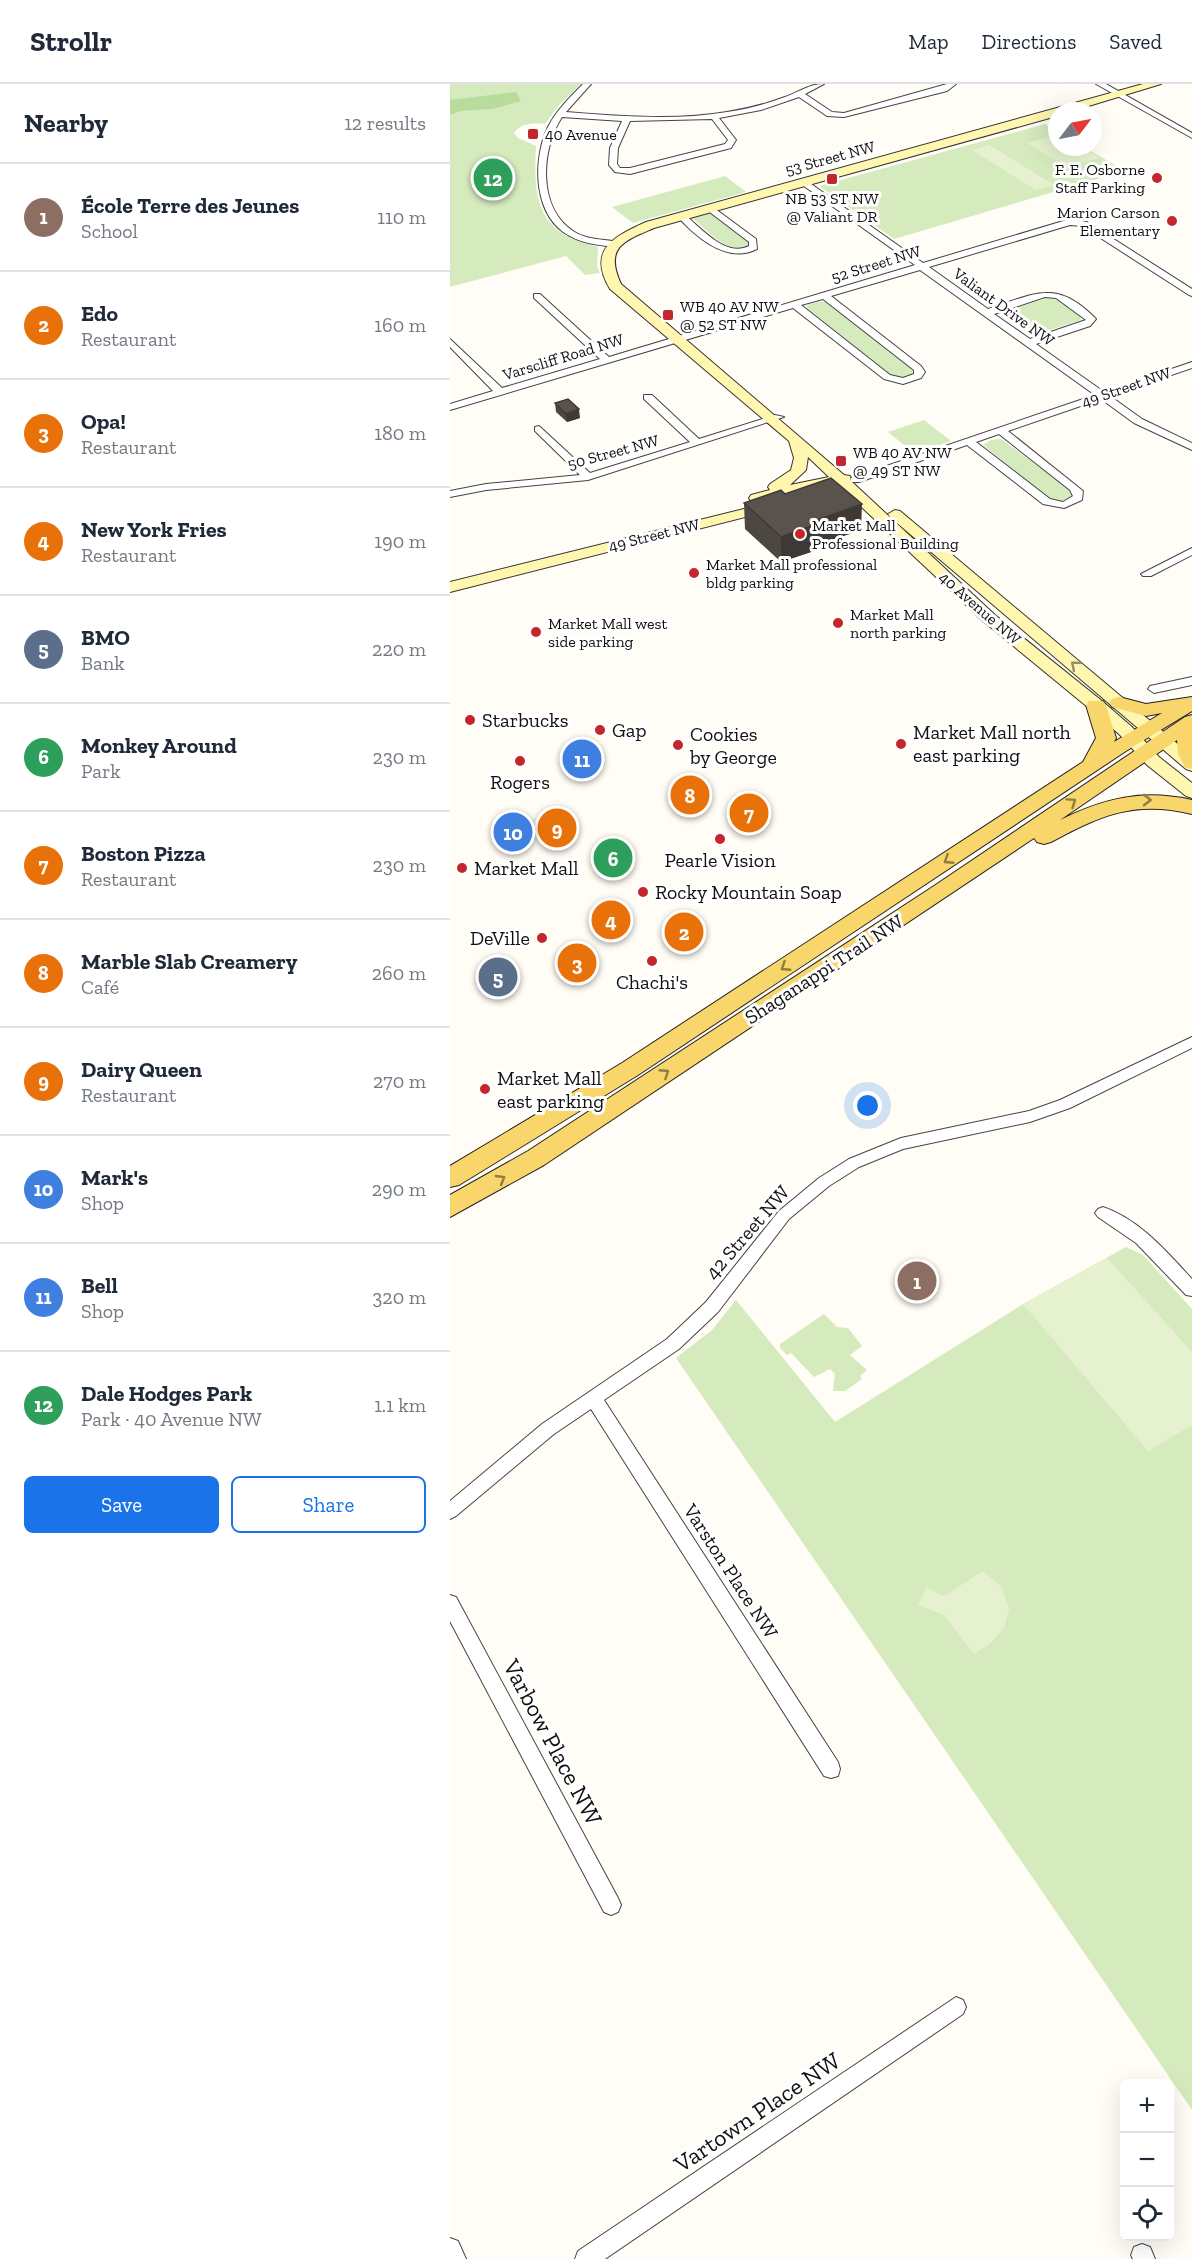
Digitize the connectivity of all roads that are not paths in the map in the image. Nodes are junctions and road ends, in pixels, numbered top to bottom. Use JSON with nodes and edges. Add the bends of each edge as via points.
{"nodes":[{"id":1,"x":587,"y":84,"type":"edge"},
{"id":2,"x":820,"y":84,"type":"edge"},
{"id":3,"x":952,"y":84,"type":"edge"},
{"id":4,"x":1100,"y":84,"type":"edge"},
{"id":5,"x":1155,"y":84,"type":"edge"},
{"id":6,"x":800,"y":94,"type":"junction"},
{"id":7,"x":1119,"y":94,"type":"junction"},
{"id":8,"x":1090,"y":102,"type":"edge"},
{"id":9,"x":560,"y":114,"type":"junction"},
{"id":10,"x":1048,"y":114,"type":"edge"},
{"id":11,"x":714,"y":116,"type":"junction"},
{"id":12,"x":627,"y":119,"type":"junction"},
{"id":13,"x":1191,"y":135,"type":"edge"},
{"id":14,"x":804,"y":182,"type":"junction"},
{"id":15,"x":710,"y":208,"type":"junction"},
{"id":16,"x":681,"y":216,"type":"junction"},
{"id":17,"x":615,"y":244,"type":"junction"},
{"id":18,"x":921,"y":266,"type":"junction"},
{"id":19,"x":1192,"y":293,"type":"edge"},
{"id":20,"x":824,"y":295,"type":"junction"},
{"id":21,"x":537,"y":296,"type":"dead end"},
{"id":22,"x":794,"y":304,"type":"junction"},
{"id":23,"x":987,"y":313,"type":"junction"},
{"id":24,"x":681,"y":338,"type":"junction"},
{"id":25,"x":450,"y":342,"type":"edge"},
{"id":26,"x":1029,"y":342,"type":"junction"},
{"id":27,"x":607,"y":360,"type":"junction"},
{"id":28,"x":1192,"y":365,"type":"edge"},
{"id":29,"x":500,"y":392,"type":"junction"},
{"id":30,"x":1102,"y":395,"type":"junction"},
{"id":31,"x":648,"y":397,"type":"dead end"},
{"id":32,"x":450,"y":407,"type":"edge"},
{"id":33,"x":775,"y":418,"type":"junction"},
{"id":34,"x":539,"y":429,"type":"dead end"},
{"id":35,"x":1000,"y":430,"type":"junction"},
{"id":36,"x":968,"y":441,"type":"junction"},
{"id":37,"x":796,"y":442,"type":"junction"},
{"id":38,"x":698,"y":443,"type":"junction"},
{"id":39,"x":1192,"y":447,"type":"edge"},
{"id":40,"x":588,"y":477,"type":"junction"},
{"id":41,"x":848,"y":482,"type":"junction"},
{"id":42,"x":451,"y":493,"type":"edge"},
{"id":43,"x":735,"y":503,"type":"junction"},
{"id":44,"x":1192,"y":551,"type":"edge"},
{"id":45,"x":1147,"y":574,"type":"dead end"},
{"id":46,"x":450,"y":575,"type":"edge"},
{"id":47,"x":450,"y":587,"type":"edge"},
{"id":48,"x":1192,"y":681,"type":"edge"},
{"id":49,"x":1154,"y":689,"type":"dead end"},
{"id":50,"x":1192,"y":701,"type":"edge"},
{"id":51,"x":1119,"y":703,"type":"junction"},
{"id":52,"x":1096,"y":705,"type":"junction"},
{"id":53,"x":1192,"y":721,"type":"edge"},
{"id":54,"x":1192,"y":727,"type":"edge"},
{"id":55,"x":1148,"y":740,"type":"junction"},
{"id":56,"x":1192,"y":764,"type":"edge"},
{"id":57,"x":1090,"y":766,"type":"junction"},
{"id":58,"x":1192,"y":792,"type":"edge"},
{"id":59,"x":1192,"y":807,"type":"edge"},
{"id":60,"x":941,"y":891,"type":"junction"},
{"id":61,"x":1192,"y":1042,"type":"edge"},
{"id":62,"x":450,"y":1178,"type":"edge"},
{"id":63,"x":450,"y":1207,"type":"edge"},
{"id":64,"x":1104,"y":1214,"type":"dead end"},
{"id":65,"x":1192,"y":1290,"type":"edge"},
{"id":66,"x":593,"y":1396,"type":"junction"},
{"id":67,"x":450,"y":1511,"type":"edge"},
{"id":68,"x":450,"y":1603,"type":"edge"},
{"id":69,"x":831,"y":1769,"type":"dead end"},
{"id":70,"x":611,"y":1905,"type":"dead end"},
{"id":71,"x":956,"y":2007,"type":"dead end"},
{"id":72,"x":450,"y":2248,"type":"edge"},
{"id":73,"x":454,"y":2259,"type":"edge"},
{"id":74,"x":586,"y":2259,"type":"edge"}],
"edges":[{"from":1,"to":9,"type":"street"},
{"from":2,"to":6,"type":"street"},
{"from":3,"to":6,"type":"street","via":[[844,115],[830,114]]},
{"from":4,"to":7,"type":"street"},
{"from":5,"to":7,"type":"street","name":"53 Street NW"},
{"from":6,"to":11,"type":"street","via":[[762,107]]},
{"from":7,"to":8,"type":"street","name":"53 Street NW"},
{"from":7,"to":13,"type":"street"},
{"from":9,"to":12,"type":"street"},
{"from":9,"to":17,"type":"street","via":[[543,154],[542,177],[548,202],[569,233]]},
{"from":10,"to":14,"type":"street","name":"53 Street NW"},
{"from":11,"to":12,"type":"street"},
{"from":11,"to":12,"type":"street","via":[[732,140],[728,146],[626,171],[613,165],[614,148]]},
{"from":14,"to":15,"type":"street","name":"53 Street NW"},
{"from":14,"to":18,"type":"street","name":"Valiant Drive NW"},
{"from":15,"to":16,"type":"street","name":"53 Street NW"},
{"from":15,"to":16,"type":"street","via":[[753,241],[754,247],[739,253],[725,250]]},
{"from":16,"to":17,"type":"street","name":"53 Street NW","via":[[635,232]]},
{"from":17,"to":24,"type":"street","name":"40 Avenue NW","via":[[607,260],[615,286]]},
{"from":18,"to":19,"type":"street","name":"52 Street NW","via":[[1075,222]]},
{"from":18,"to":20,"type":"street","name":"52 Street NW"},
{"from":18,"to":23,"type":"street","name":"Valiant Drive NW"},
{"from":20,"to":22,"type":"street","name":"52 Street NW"},
{"from":20,"to":22,"type":"street","via":[[918,368],[918,376],[903,381],[887,377]]},
{"from":21,"to":27,"type":"street"},
{"from":22,"to":24,"type":"street","name":"52 Street NW"},
{"from":23,"to":26,"type":"street","name":"Valiant Drive NW"},
{"from":23,"to":26,"type":"street","via":[[1054,294],[1091,319],[1087,324]]},
{"from":24,"to":27,"type":"street","name":"Varscliff Road NW"},
{"from":24,"to":33,"type":"street","name":"40 Avenue NW"},
{"from":25,"to":29,"type":"street"},
{"from":26,"to":30,"type":"street","name":"Valiant Drive NW"},
{"from":27,"to":29,"type":"street","name":"Varscliff Road NW"},
{"from":28,"to":30,"type":"street","name":"49 Street NW"},
{"from":29,"to":32,"type":"street","name":"Varscliff Road NW"},
{"from":30,"to":35,"type":"street","name":"49 Street NW"},
{"from":30,"to":39,"type":"street","name":"Valiant Drive NW","via":[[1138,421]]},
{"from":31,"to":38,"type":"street"},
{"from":33,"to":37,"type":"street","name":"40 Avenue NW"},
{"from":33,"to":38,"type":"street","name":"50 Street NW"},
{"from":33,"to":41,"type":"street","name":"40 Avenue NW"},
{"from":34,"to":40,"type":"street"},
{"from":35,"to":36,"type":"street","name":"49 Street NW"},
{"from":35,"to":36,"type":"street","via":[[1077,490],[1076,501],[1047,502]]},
{"from":36,"to":41,"type":"street","name":"49 Street NW"},
{"from":37,"to":41,"type":"street","name":"40 Avenue NW"},
{"from":37,"to":43,"type":"street","via":[[802,461],[794,476]]},
{"from":38,"to":40,"type":"street","name":"50 Street NW"},
{"from":40,"to":42,"type":"street","name":"50 Street NW"},
{"from":41,"to":43,"type":"street","name":"49 Street NW"},
{"from":41,"to":47,"type":"street","name":"49 Street NW"},
{"from":51,"to":41,"type":"street","name":"40 Avenue NW","one_way":true},
{"from":41,"to":52,"type":"street","name":"40 Avenue NW","via":[[989,618]]},
{"from":43,"to":46,"type":"street","name":"49 Street NW"},
{"from":44,"to":45,"type":"street"},
{"from":48,"to":49,"type":"street"},
{"from":50,"to":51,"type":"main road","via":[[1146,710]]},
{"from":50,"to":55,"type":"main road","name":"Shaganappi Trail NW"},
{"from":51,"to":55,"type":"street","name":"40 Avenue NW"},
{"from":52,"to":55,"type":"street","name":"40 Avenue NW"},
{"from":52,"to":57,"type":"main road","via":[[1106,738]]},
{"from":53,"to":55,"type":"main road","name":"Shaganappi Trail NW"},
{"from":54,"to":56,"type":"main road","via":[[1185,747]]},
{"from":55,"to":56,"type":"street","name":"40 Avenue NW"},
{"from":55,"to":57,"type":"main road","name":"Shaganappi Trail NW"},
{"from":55,"to":58,"type":"street","name":"40 Avenue NW","via":[[1153,760]]},
{"from":60,"to":55,"type":"main road","name":"Shaganappi Trail NW","one_way":true},
{"from":57,"to":62,"type":"main road","name":"Shaganappi Trail NW","one_way":true,"via":[[630,1069]]},
{"from":60,"to":59,"type":"main road","one_way":true,"via":[[1102,808],[1148,800]]},
{"from":63,"to":60,"type":"main road","name":"Shaganappi Trail NW","one_way":true,"via":[[536,1158]]},
{"from":61,"to":66,"type":"street","name":"42 Street NW","via":[[1065,1104],[1030,1116],[901,1144],[835,1175],[784,1215],[712,1307],[689,1329],[660,1354]]},
{"from":64,"to":65,"type":"street","via":[[1148,1242]]},
{"from":66,"to":67,"type":"street","name":"42 Street NW"},
{"from":66,"to":69,"type":"street","name":"Varston Place NW"},
{"from":68,"to":70,"type":"street","name":"Varbow Place NW"},
{"from":71,"to":74,"type":"street","name":"Vartown Place NW"},
{"from":72,"to":73,"type":"street"}]}
